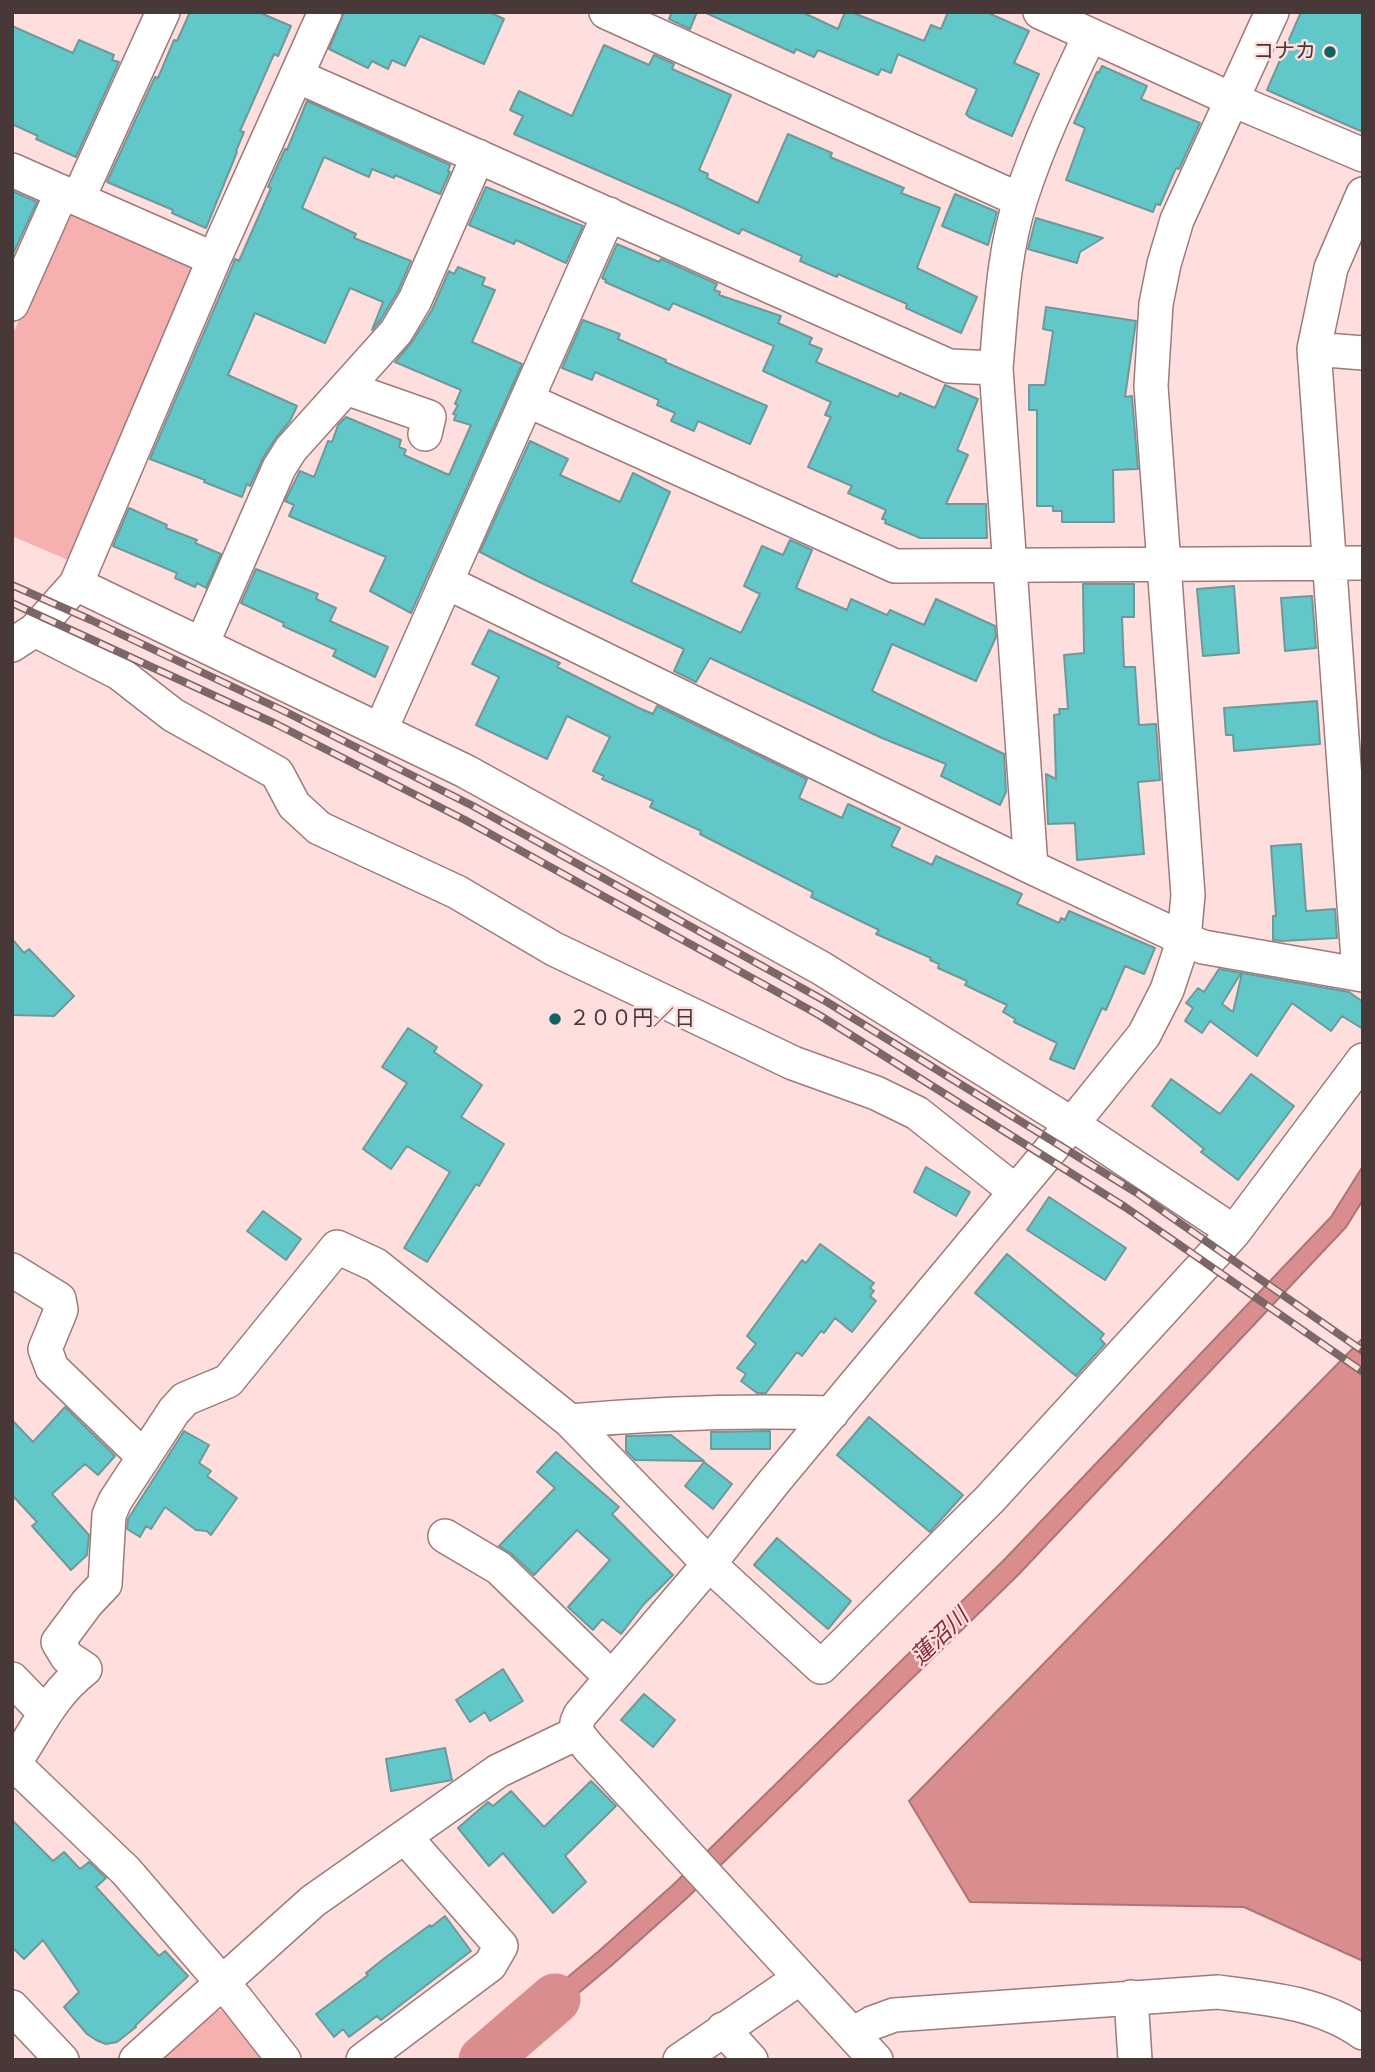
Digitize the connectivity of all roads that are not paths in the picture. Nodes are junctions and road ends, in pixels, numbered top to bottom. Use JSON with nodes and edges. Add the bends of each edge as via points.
{"nodes":[{"id":1,"x":163,"y":12,"type":"edge"},
{"id":2,"x":606,"y":12,"type":"edge"},
{"id":3,"x":1040,"y":12,"type":"edge"},
{"id":4,"x":1272,"y":12,"type":"edge"},
{"id":5,"x":316,"y":15,"type":"edge"},
{"id":6,"x":1090,"y":34,"type":"junction"},
{"id":7,"x":297,"y":76,"type":"junction"},
{"id":8,"x":1233,"y":100,"type":"junction"},
{"id":9,"x":1363,"y":155,"type":"edge"},
{"id":10,"x":478,"y":156,"type":"junction"},
{"id":11,"x":12,"y":170,"type":"edge"},
{"id":12,"x":1363,"y":194,"type":"edge"},
{"id":13,"x":70,"y":196,"type":"junction"},
{"id":14,"x":1020,"y":200,"type":"junction"},
{"id":15,"x":609,"y":214,"type":"junction"},
{"id":16,"x":214,"y":259,"type":"junction"},
{"id":17,"x":12,"y":304,"type":"edge"},
{"id":18,"x":1314,"y":349,"type":"junction"},
{"id":19,"x":1363,"y":353,"type":"edge"},
{"id":20,"x":996,"y":368,"type":"junction"},
{"id":21,"x":346,"y":388,"type":"junction"},
{"id":22,"x":527,"y":400,"type":"junction"},
{"id":23,"x":425,"y":434,"type":"dead end"},
{"id":24,"x":1329,"y":563,"type":"junction"},
{"id":25,"x":1363,"y":563,"type":"edge"},
{"id":26,"x":1163,"y":564,"type":"junction"},
{"id":27,"x":1010,"y":565,"type":"junction"},
{"id":28,"x":446,"y":582,"type":"junction"},
{"id":29,"x":76,"y":584,"type":"junction"},
{"id":30,"x":23,"y":638,"type":"edge"},
{"id":31,"x":202,"y":645,"type":"junction"},
{"id":32,"x":381,"y":729,"type":"junction"},
{"id":33,"x":1352,"y":742,"type":"edge"},
{"id":34,"x":1031,"y":867,"type":"junction"},
{"id":35,"x":1184,"y":939,"type":"junction"},
{"id":36,"x":1361,"y":974,"type":"edge"},
{"id":37,"x":1363,"y":1060,"type":"edge"},
{"id":38,"x":1072,"y":1124,"type":"junction"},
{"id":39,"x":1015,"y":1191,"type":"junction"},
{"id":40,"x":1234,"y":1232,"type":"junction"},
{"id":41,"x":12,"y":1270,"type":"edge"},
{"id":42,"x":832,"y":1413,"type":"junction"},
{"id":43,"x":570,"y":1421,"type":"junction"},
{"id":44,"x":144,"y":1457,"type":"junction"},
{"id":45,"x":445,"y":1536,"type":"dead end"},
{"id":46,"x":709,"y":1564,"type":"junction"},
{"id":47,"x":611,"y":1677,"type":"junction"},
{"id":48,"x":12,"y":1679,"type":"edge"},
{"id":49,"x":44,"y":1712,"type":"junction"},
{"id":50,"x":577,"y":1732,"type":"junction"},
{"id":51,"x":13,"y":1765,"type":"edge"},
{"id":52,"x":405,"y":1837,"type":"junction"},
{"id":53,"x":800,"y":1978,"type":"junction"},
{"id":54,"x":222,"y":1982,"type":"junction"},
{"id":55,"x":1131,"y":1997,"type":"junction"},
{"id":56,"x":12,"y":2007,"type":"edge"},
{"id":57,"x":723,"y":2029,"type":"junction"},
{"id":58,"x":853,"y":2034,"type":"junction"},
{"id":59,"x":1363,"y":2034,"type":"edge"},
{"id":60,"x":62,"y":2060,"type":"edge"},
{"id":61,"x":136,"y":2060,"type":"edge"},
{"id":62,"x":285,"y":2060,"type":"edge"},
{"id":63,"x":363,"y":2060,"type":"edge"},
{"id":64,"x":680,"y":2060,"type":"edge"},
{"id":65,"x":751,"y":2060,"type":"edge"},
{"id":66,"x":876,"y":2060,"type":"edge"},
{"id":67,"x":1135,"y":2060,"type":"edge"}],
"edges":[{"from":1,"to":13,"type":"street"},
{"from":2,"to":14,"type":"street"},
{"from":3,"to":6,"type":"street"},
{"from":4,"to":8,"type":"street"},
{"from":5,"to":7,"type":"street"},
{"from":6,"to":8,"type":"street"},
{"from":6,"to":14,"type":"street"},
{"from":7,"to":10,"type":"street"},
{"from":7,"to":16,"type":"street"},
{"from":8,"to":9,"type":"street"},
{"from":8,"to":26,"type":"street","via":[[1177,220],[1156,304],[1151,386]]},
{"from":10,"to":15,"type":"street"},
{"from":10,"to":21,"type":"street","via":[[415,300],[396,332]]},
{"from":11,"to":13,"type":"street"},
{"from":12,"to":18,"type":"street","via":[[1331,268]]},
{"from":13,"to":16,"type":"street"},
{"from":13,"to":17,"type":"street"},
{"from":14,"to":20,"type":"street","via":[[1003,287]]},
{"from":15,"to":20,"type":"street","via":[[948,366]]},
{"from":15,"to":22,"type":"street"},
{"from":16,"to":29,"type":"street"},
{"from":18,"to":19,"type":"street"},
{"from":18,"to":24,"type":"street"},
{"from":20,"to":27,"type":"street"},
{"from":21,"to":23,"type":"street","via":[[429,418]]},
{"from":21,"to":31,"type":"street","via":[[279,468]]},
{"from":22,"to":27,"type":"street","via":[[895,566]]},
{"from":22,"to":28,"type":"street"},
{"from":24,"to":25,"type":"street"},
{"from":24,"to":26,"type":"street"},
{"from":24,"to":33,"type":"street"},
{"from":26,"to":27,"type":"street"},
{"from":26,"to":35,"type":"street","via":[[1188,895]]},
{"from":27,"to":34,"type":"street"},
{"from":28,"to":32,"type":"street"},
{"from":28,"to":34,"type":"street"},
{"from":29,"to":30,"type":"street"},
{"from":29,"to":31,"type":"street"},
{"from":30,"to":39,"type":"street","via":[[119,673],[173,715],[277,773],[294,805],[319,828],[457,892],[554,949],[793,1063],[917,1113]]},
{"from":31,"to":32,"type":"street"},
{"from":32,"to":38,"type":"street","via":[[821,968]]},
{"from":33,"to":36,"type":"street"},
{"from":34,"to":35,"type":"street"},
{"from":35,"to":36,"type":"street","via":[[1203,947]]},
{"from":35,"to":38,"type":"street","via":[[1167,990],[1143,1035]]},
{"from":37,"to":40,"type":"street"},
{"from":38,"to":39,"type":"street"},
{"from":38,"to":40,"type":"street"},
{"from":39,"to":42,"type":"street"},
{"from":40,"to":46,"type":"street","via":[[990,1499],[821,1667]]},
{"from":41,"to":44,"type":"street","via":[[58,1300],[61,1310],[45,1349],[52,1368]]},
{"from":42,"to":43,"type":"street","via":[[650,1413]]},
{"from":42,"to":46,"type":"street"},
{"from":43,"to":44,"type":"street","via":[[376,1265],[337,1247],[228,1381],[185,1399]]},
{"from":43,"to":46,"type":"street"},
{"from":44,"to":49,"type":"street","via":[[109,1515],[105,1584],[58,1642],[68,1657],[85,1669]]},
{"from":45,"to":47,"type":"street","via":[[499,1568]]},
{"from":46,"to":47,"type":"street"},
{"from":47,"to":50,"type":"street","via":[[580,1715]]},
{"from":48,"to":49,"type":"street"},
{"from":49,"to":51,"type":"street"},
{"from":50,"to":52,"type":"street","via":[[498,1771]]},
{"from":50,"to":53,"type":"street"},
{"from":51,"to":54,"type":"street","via":[[126,1871]]},
{"from":52,"to":54,"type":"street","via":[[313,1901]]},
{"from":52,"to":63,"type":"street","via":[[501,1946],[490,1965]]},
{"from":53,"to":57,"type":"street"},
{"from":53,"to":58,"type":"street"},
{"from":54,"to":61,"type":"street"},
{"from":54,"to":62,"type":"street"},
{"from":55,"to":58,"type":"street","via":[[894,2015]]},
{"from":55,"to":59,"type":"street","via":[[1218,1992],[1268,1998],[1312,2008]]},
{"from":55,"to":67,"type":"street"},
{"from":56,"to":60,"type":"street"},
{"from":57,"to":64,"type":"street"},
{"from":57,"to":65,"type":"street"},
{"from":58,"to":66,"type":"street"}]}
